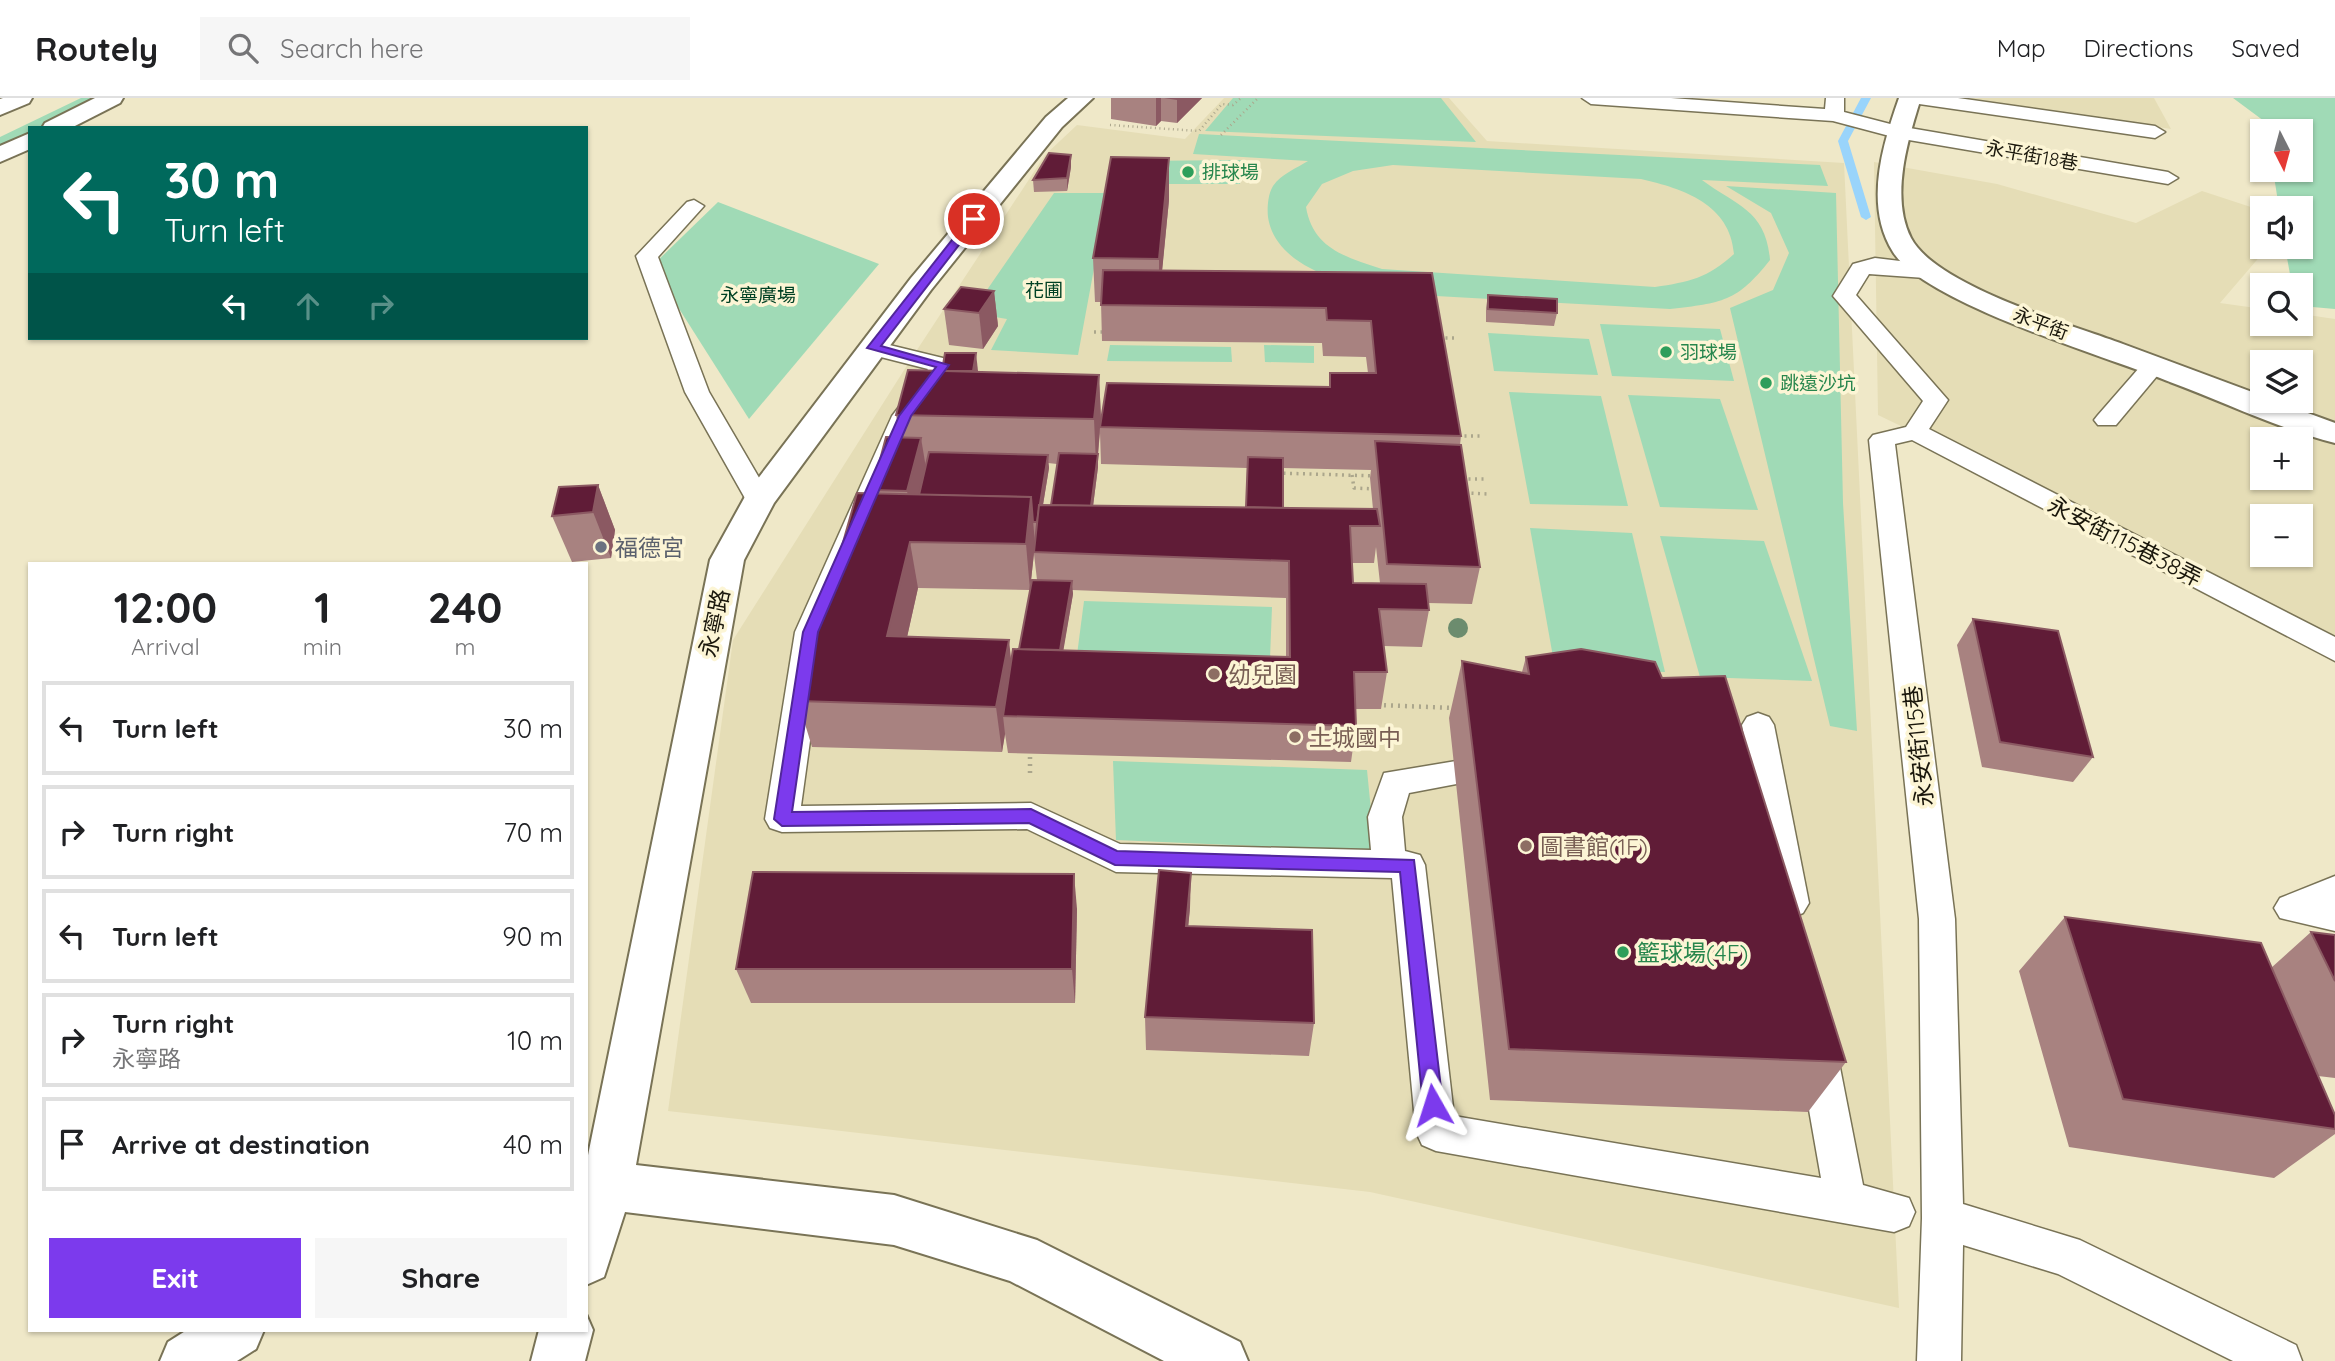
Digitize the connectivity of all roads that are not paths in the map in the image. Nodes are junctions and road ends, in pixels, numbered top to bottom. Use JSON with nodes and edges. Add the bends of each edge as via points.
{"nodes":[{"id":1,"x":21,"y":98,"type":"edge"},
{"id":2,"x":112,"y":98,"type":"edge"},
{"id":3,"x":1082,"y":98,"type":"edge"},
{"id":4,"x":1591,"y":98,"type":"edge"},
{"id":5,"x":1910,"y":98,"type":"edge"},
{"id":6,"x":1919,"y":98,"type":"edge"},
{"id":7,"x":1834,"y":106,"type":"edge"},
{"id":8,"x":0,"y":108,"type":"edge"},
{"id":9,"x":57,"y":126,"type":"edge"},
{"id":10,"x":1897,"y":132,"type":"junction"},
{"id":11,"x":2155,"y":132,"type":"dead end"},
{"id":12,"x":28,"y":141,"type":"edge"},
{"id":13,"x":0,"y":155,"type":"edge"},
{"id":14,"x":2168,"y":178,"type":"dead end"},
{"id":15,"x":694,"y":205,"type":"dead end"},
{"id":16,"x":1924,"y":271,"type":"junction"},
{"id":17,"x":873,"y":348,"type":"junction"},
{"id":18,"x":2154,"y":365,"type":"junction"},
{"id":19,"x":2107,"y":420,"type":"dead end"},
{"id":20,"x":1915,"y":432,"type":"junction"},
{"id":21,"x":2335,"y":434,"type":"edge"},
{"id":22,"x":759,"y":500,"type":"junction"},
{"id":23,"x":2335,"y":650,"type":"edge"},
{"id":24,"x":1758,"y":724,"type":"dead end"},
{"id":25,"x":1456,"y":773,"type":"dead end"},
{"id":26,"x":1389,"y":865,"type":"junction"},
{"id":27,"x":2335,"y":890,"type":"edge"},
{"id":28,"x":2335,"y":916,"type":"edge"},
{"id":29,"x":1796,"y":929,"type":"edge"},
{"id":30,"x":1811,"y":1011,"type":"edge"},
{"id":31,"x":597,"y":1189,"type":"edge"},
{"id":32,"x":1846,"y":1202,"type":"junction"},
{"id":33,"x":1894,"y":1212,"type":"dead end"},
{"id":34,"x":1943,"y":1218,"type":"junction"},
{"id":35,"x":588,"y":1246,"type":"edge"},
{"id":36,"x":234,"y":1332,"type":"edge"},
{"id":37,"x":565,"y":1332,"type":"edge"},
{"id":38,"x":187,"y":1361,"type":"edge"},
{"id":39,"x":558,"y":1361,"type":"edge"},
{"id":40,"x":1221,"y":1361,"type":"edge"},
{"id":41,"x":1939,"y":1361,"type":"edge"},
{"id":42,"x":2280,"y":1361,"type":"edge"}],
"edges":[{"from":1,"to":8,"type":"main road"},
{"from":2,"to":9,"type":"main road"},
{"from":3,"to":17,"type":"main road","name":"永寧路","via":[[1054,122]]},
{"from":4,"to":7,"type":"lane","name":"永平街18巷"},
{"from":5,"to":10,"type":"main road","name":"永平街"},
{"from":6,"to":11,"type":"lane"},
{"from":7,"to":10,"type":"lane","name":"永平街18巷"},
{"from":10,"to":14,"type":"lane","name":"永平街18巷"},
{"from":10,"to":16,"type":"main road","name":"永平街","via":[[1890,175],[1893,216],[1904,250]]},
{"from":12,"to":13,"type":"main road"},
{"from":15,"to":22,"type":"lane","via":[[647,256],[697,392]]},
{"from":16,"to":18,"type":"main road","name":"永平街","via":[[1999,307]]},
{"from":16,"to":20,"type":"lane","via":[[1875,265],[1861,269],[1844,296],[1936,400]]},
{"from":17,"to":22,"type":"main road","name":"永寧路"},
{"from":17,"to":26,"type":"lane","via":[[943,365],[905,416],[810,632],[782,819],[1031,816],[1115,858]]},
{"from":18,"to":19,"type":"lane"},
{"from":18,"to":21,"type":"main road","name":"永平街"},
{"from":20,"to":23,"type":"lane","name":"永安街115巷38弄"},
{"from":20,"to":34,"type":"lane","name":"永安街115巷","via":[[1882,440],[1937,919]]},
{"from":22,"to":31,"type":"main road","name":"永寧路","via":[[727,560]]},
{"from":24,"to":29,"type":"lane"},
{"from":25,"to":26,"type":"lane","via":[[1396,782],[1385,817]]},
{"from":26,"to":32,"type":"lane","via":[[1408,865],[1436,1132]]},
{"from":27,"to":28,"type":"lane","via":[[2292,908]]},
{"from":30,"to":32,"type":"lane"},
{"from":31,"to":35,"type":"main road","name":"永寧路"},
{"from":31,"to":40,"type":"main road","via":[[894,1220],[1020,1258]]},
{"from":32,"to":33,"type":"lane"},
{"from":34,"to":41,"type":"lane","name":"永安街115巷"},
{"from":34,"to":42,"type":"lane","via":[[2065,1255]]},
{"from":36,"to":38,"type":"main road"},
{"from":37,"to":39,"type":"main road"}]}
